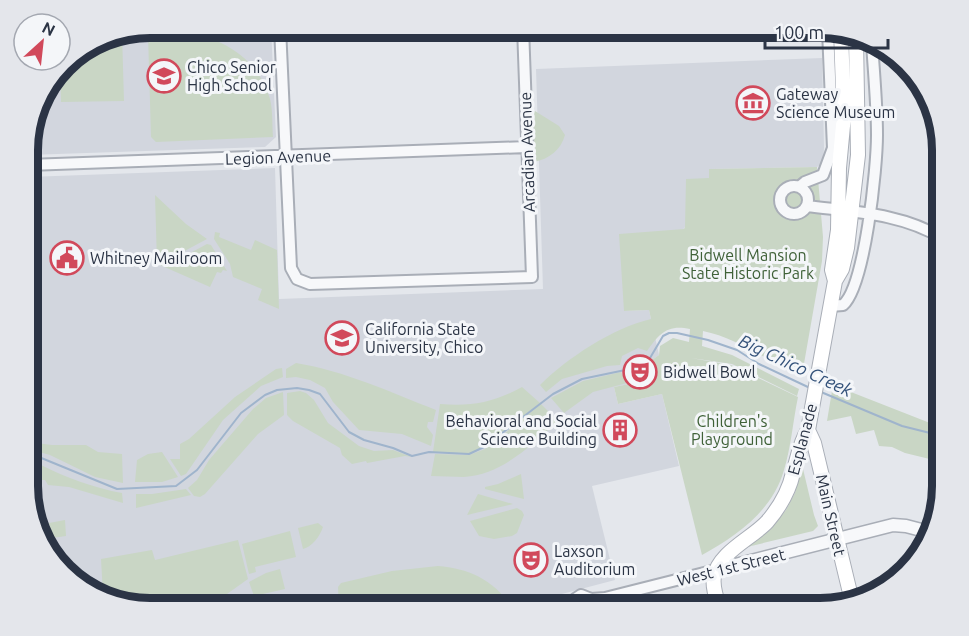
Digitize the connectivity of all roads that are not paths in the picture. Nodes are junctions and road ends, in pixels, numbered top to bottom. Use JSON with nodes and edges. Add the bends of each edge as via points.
{"nodes":[{"id":1,"x":280,"y":38,"type":"edge"},
{"id":2,"x":523,"y":38,"type":"edge"},
{"id":3,"x":828,"y":38,"type":"edge"},
{"id":4,"x":841,"y":40,"type":"edge"},
{"id":5,"x":856,"y":44,"type":"edge"},
{"id":6,"x":872,"y":51,"type":"edge"},
{"id":7,"x":527,"y":147,"type":"junction"},
{"id":8,"x":285,"y":157,"type":"junction"},
{"id":9,"x":38,"y":165,"type":"edge"},
{"id":10,"x":799,"y":187,"type":"junction"},
{"id":11,"x":807,"y":206,"type":"junction"},
{"id":12,"x":846,"y":211,"type":"junction"},
{"id":13,"x":870,"y":214,"type":"junction"},
{"id":14,"x":931,"y":233,"type":"edge"},
{"id":15,"x":830,"y":306,"type":"junction"},
{"id":16,"x":808,"y":430,"type":"junction"},
{"id":17,"x":922,"y":530,"type":"edge"},
{"id":18,"x":835,"y":539,"type":"junction"},
{"id":19,"x":716,"y":570,"type":"junction"},
{"id":20,"x":850,"y":594,"type":"edge"},
{"id":21,"x":605,"y":598,"type":"edge"},
{"id":22,"x":717,"y":598,"type":"edge"}],
"edges":[{"from":1,"to":8,"type":"street"},
{"from":2,"to":7,"type":"street","name":"Arcadian Avenue"},
{"from":3,"to":10,"type":"street","via":[[832,153],[824,175]]},
{"from":4,"to":12,"type":"main road","name":"Esplanade","via":[[844,115],[839,168]]},
{"from":5,"to":12,"type":"main road","name":"Esplanade","via":[[859,133]]},
{"from":6,"to":13,"type":"street","via":[[877,138]]},
{"from":7,"to":8,"type":"street","name":"Legion Avenue"},
{"from":7,"to":8,"type":"street","name":"Arcadian Avenue","via":[[532,277],[310,284],[297,279],[290,261]]},
{"from":8,"to":9,"type":"street","name":"Legion Avenue"},
{"from":10,"to":11,"type":"street","via":[[807,197]]},
{"from":10,"to":11,"type":"street","via":[[784,189],[780,206],[787,213],[796,214]]},
{"from":11,"to":12,"type":"street"},
{"from":12,"to":13,"type":"street"},
{"from":12,"to":15,"type":"main road","name":"Esplanade","via":[[832,270],[835,281]]},
{"from":13,"to":14,"type":"street","via":[[907,221]]},
{"from":13,"to":15,"type":"street","via":[[861,267],[850,296],[843,305]]},
{"from":15,"to":16,"type":"main road","name":"Esplanade"},
{"from":16,"to":18,"type":"main road","name":"Main Street"},
{"from":16,"to":19,"type":"main road","name":"Esplanade","via":[[778,507],[725,556]]},
{"from":17,"to":18,"type":"street","name":"West 1st Street","via":[[893,525]]},
{"from":18,"to":19,"type":"street","name":"West 1st Street"},
{"from":18,"to":20,"type":"main road","name":"Main Street"},
{"from":19,"to":21,"type":"street","name":"West 1st Street"},
{"from":19,"to":22,"type":"main road"}]}
